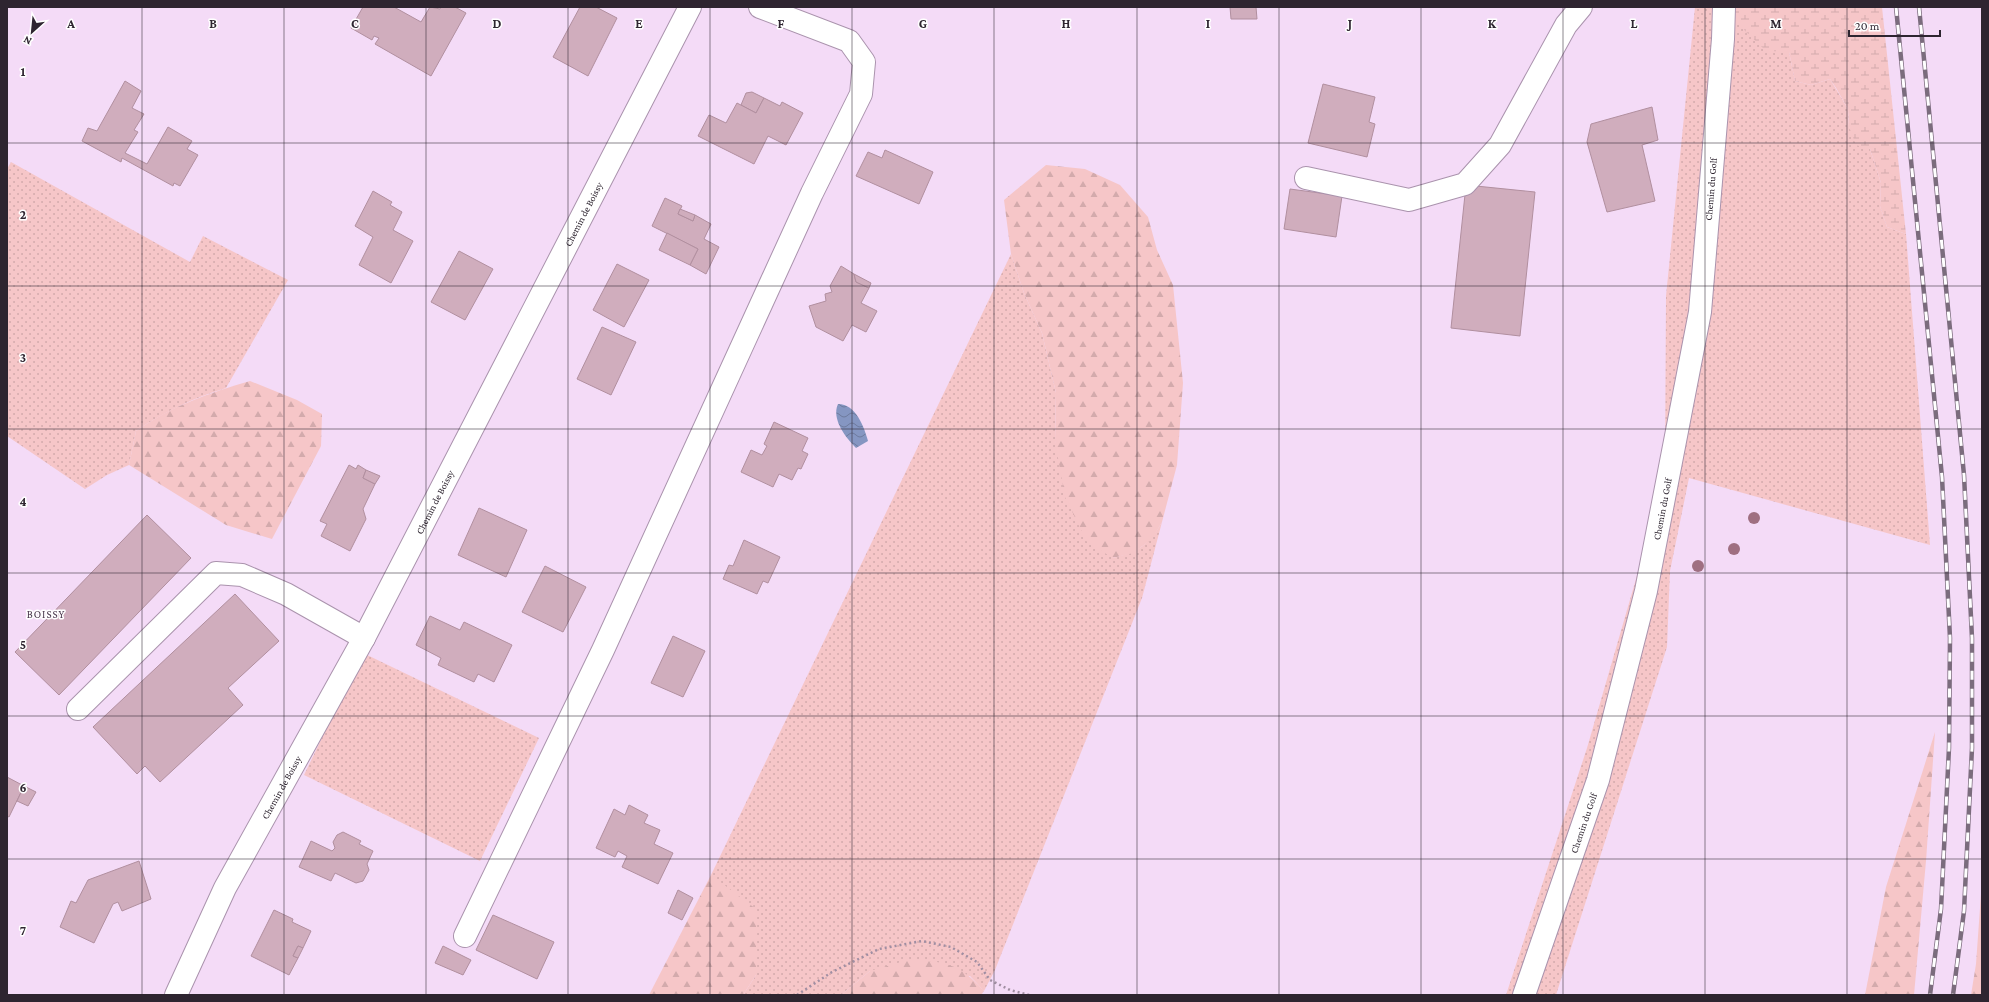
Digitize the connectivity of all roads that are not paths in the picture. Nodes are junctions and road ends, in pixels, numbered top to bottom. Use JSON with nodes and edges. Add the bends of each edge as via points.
{"nodes":[{"id":1,"x":690,"y":7,"type":"edge"},
{"id":2,"x":760,"y":7,"type":"edge"},
{"id":3,"x":1581,"y":7,"type":"edge"},
{"id":4,"x":1724,"y":7,"type":"edge"},
{"id":5,"x":1306,"y":178,"type":"dead end"},
{"id":6,"x":364,"y":638,"type":"junction"},
{"id":7,"x":78,"y":709,"type":"dead end"},
{"id":8,"x":465,"y":936,"type":"dead end"},
{"id":9,"x":176,"y":995,"type":"edge"},
{"id":10,"x":1524,"y":995,"type":"edge"}],
"edges":[{"from":1,"to":6,"type":"street","name":"Chemin de Boissy"},
{"from":2,"to":8,"type":"street","via":[[849,41],[864,62],[861,94],[809,200],[603,650]]},
{"from":3,"to":5,"type":"street","via":[[1566,25],[1500,145],[1465,184],[1409,200]]},
{"from":4,"to":10,"type":"street","name":"Chemin du Golf","via":[[1700,312],[1646,591],[1598,780]]},
{"from":6,"to":7,"type":"street","via":[[286,594],[242,575],[216,573]]},
{"from":6,"to":9,"type":"street","name":"Chemin de Boissy","via":[[225,888]]}]}
